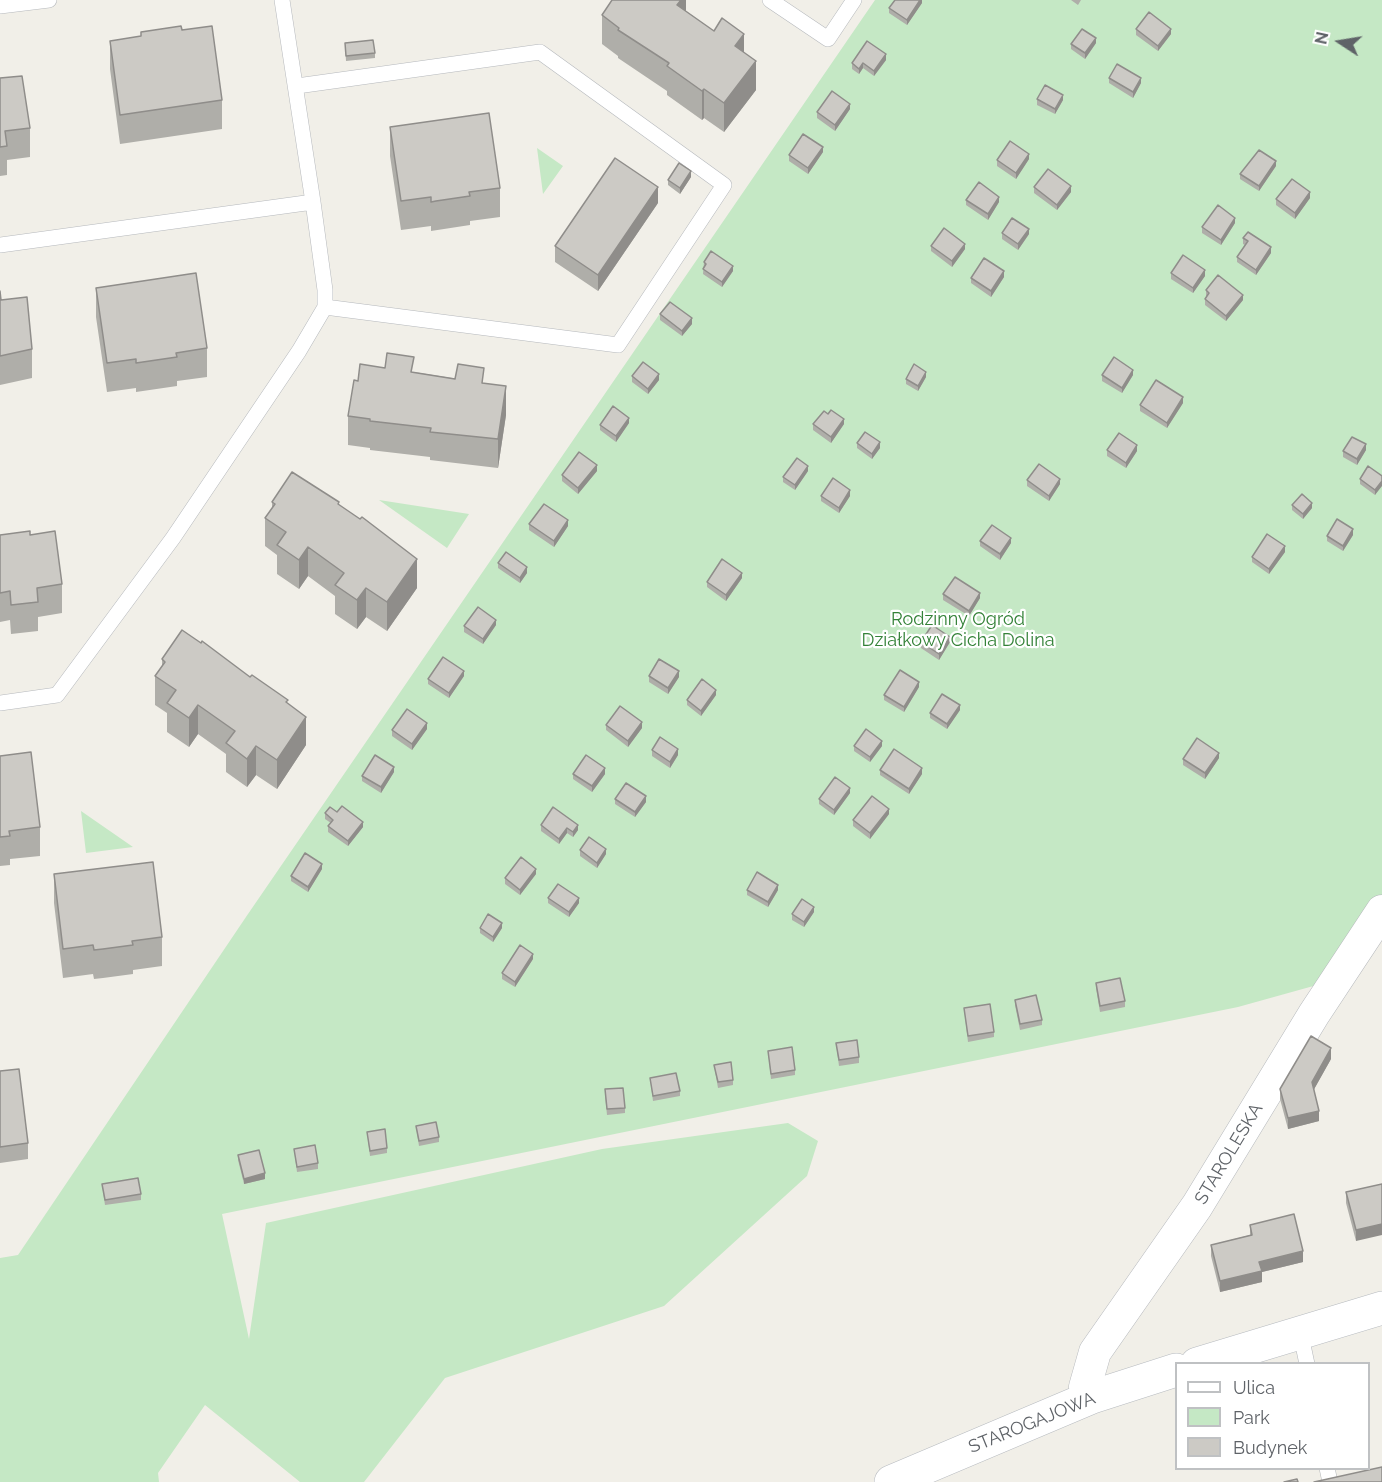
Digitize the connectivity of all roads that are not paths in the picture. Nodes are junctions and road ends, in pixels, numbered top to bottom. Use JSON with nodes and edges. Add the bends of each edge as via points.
{"nodes":[{"id":1,"x":49,"y":0,"type":"edge"},
{"id":2,"x":282,"y":0,"type":"edge"},
{"id":3,"x":770,"y":0,"type":"edge"},
{"id":4,"x":854,"y":0,"type":"edge"},
{"id":5,"x":0,"y":6,"type":"edge"},
{"id":6,"x":297,"y":86,"type":"junction"},
{"id":7,"x":313,"y":201,"type":"junction"},
{"id":8,"x":0,"y":245,"type":"edge"},
{"id":9,"x":325,"y":307,"type":"junction"},
{"id":10,"x":0,"y":703,"type":"edge"},
{"id":11,"x":1382,"y":911,"type":"edge"},
{"id":12,"x":1382,"y":1308,"type":"edge"},
{"id":13,"x":1300,"y":1331,"type":"junction"},
{"id":14,"x":1203,"y":1362,"type":"edge"},
{"id":15,"x":1307,"y":1362,"type":"edge"},
{"id":16,"x":1175,"y":1370,"type":"edge"},
{"id":17,"x":1092,"y":1397,"type":"junction"},
{"id":18,"x":891,"y":1482,"type":"edge"}],
"edges":[{"from":1,"to":5,"type":"lane"},
{"from":2,"to":6,"type":"lane"},
{"from":3,"to":4,"type":"lane","via":[[828,39]]},
{"from":6,"to":7,"type":"lane"},
{"from":6,"to":9,"type":"lane","via":[[540,52],[724,186],[618,345]]},
{"from":7,"to":8,"type":"lane"},
{"from":7,"to":9,"type":"lane"},
{"from":9,"to":10,"type":"lane","via":[[173,538],[57,695]]},
{"from":11,"to":17,"type":"street","name":"STAROLESKA","via":[[1197,1206],[1095,1352],[1085,1387]]},
{"from":12,"to":13,"type":"street"},
{"from":13,"to":14,"type":"street"},
{"from":13,"to":15,"type":"lane"},
{"from":16,"to":17,"type":"street","name":"STAROGAJOWA"},
{"from":17,"to":18,"type":"street","name":"STAROGAJOWA"}]}
